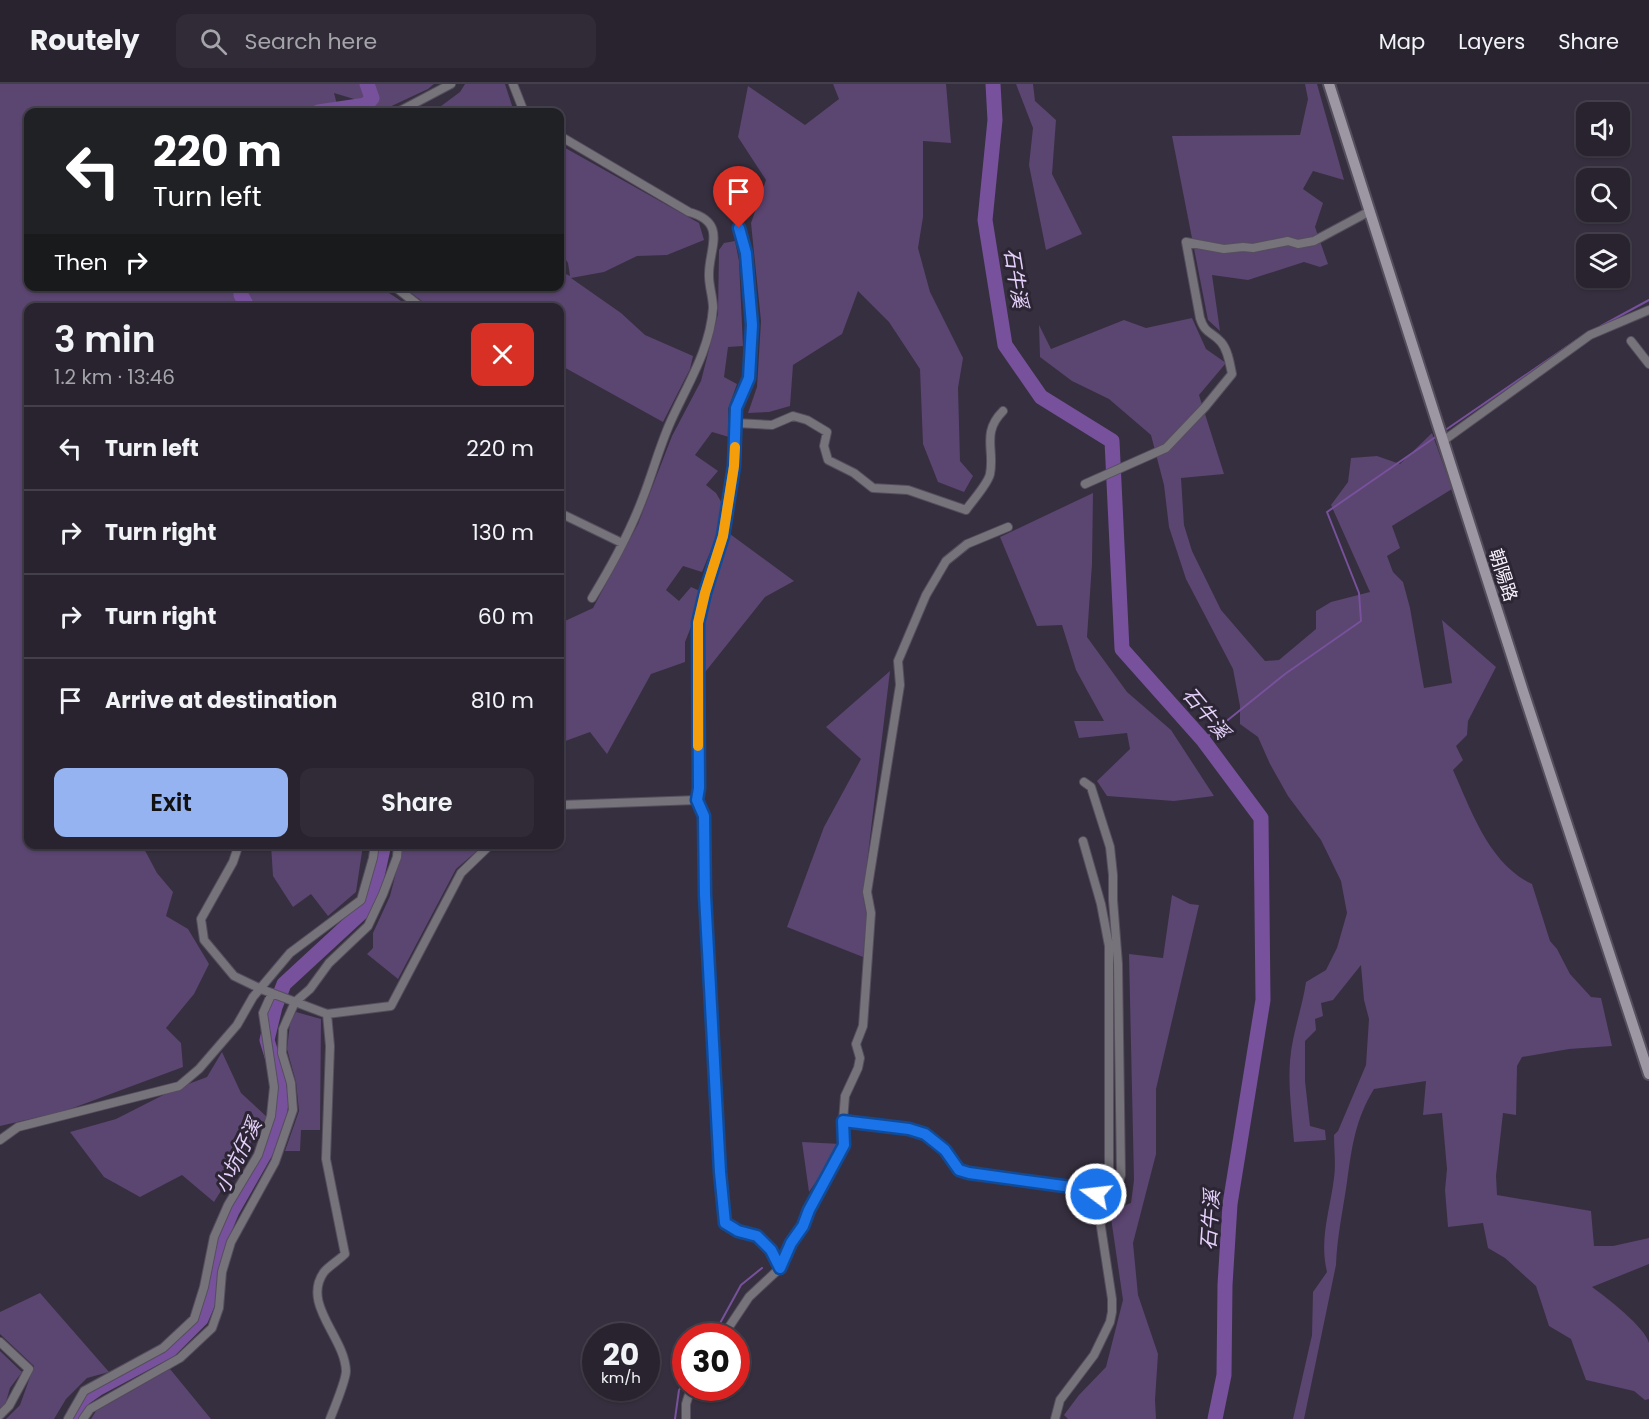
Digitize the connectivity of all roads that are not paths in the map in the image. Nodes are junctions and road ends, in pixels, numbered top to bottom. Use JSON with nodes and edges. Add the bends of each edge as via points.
{"nodes":[{"id":1,"x":451,"y":84,"type":"edge"},
{"id":2,"x":513,"y":84,"type":"edge"},
{"id":3,"x":1329,"y":84,"type":"edge"},
{"id":4,"x":406,"y":108,"type":"edge"},
{"id":5,"x":522,"y":108,"type":"edge"},
{"id":6,"x":564,"y":138,"type":"edge"},
{"id":7,"x":1370,"y":211,"type":"junction"},
{"id":8,"x":739,"y":228,"type":"dead end"},
{"id":9,"x":400,"y":291,"type":"edge"},
{"id":10,"x":416,"y":303,"type":"edge"},
{"id":11,"x":1649,"y":310,"type":"edge"},
{"id":12,"x":1631,"y":341,"type":"dead end"},
{"id":13,"x":1649,"y":364,"type":"edge"},
{"id":14,"x":1003,"y":411,"type":"dead end"},
{"id":15,"x":736,"y":423,"type":"junction"},
{"id":16,"x":1443,"y":441,"type":"junction"},
{"id":17,"x":1085,"y":484,"type":"dead end"},
{"id":18,"x":564,"y":515,"type":"edge"},
{"id":19,"x":1008,"y":527,"type":"dead end"},
{"id":20,"x":622,"y":543,"type":"junction"},
{"id":21,"x":592,"y":598,"type":"dead end"},
{"id":22,"x":1084,"y":782,"type":"dead end"},
{"id":23,"x":697,"y":800,"type":"junction"},
{"id":24,"x":564,"y":806,"type":"edge"},
{"id":25,"x":1083,"y":841,"type":"dead end"},
{"id":26,"x":237,"y":849,"type":"edge"},
{"id":27,"x":374,"y":849,"type":"edge"},
{"id":28,"x":398,"y":849,"type":"edge"},
{"id":29,"x":486,"y":849,"type":"edge"},
{"id":30,"x":261,"y":989,"type":"junction"},
{"id":31,"x":272,"y":993,"type":"junction"},
{"id":32,"x":295,"y":1002,"type":"junction"},
{"id":33,"x":327,"y":1014,"type":"junction"},
{"id":34,"x":1649,"y":1074,"type":"edge"},
{"id":35,"x":843,"y":1121,"type":"junction"},
{"id":36,"x":0,"y":1140,"type":"edge"},
{"id":37,"x":1096,"y":1198,"type":"junction"},
{"id":38,"x":780,"y":1268,"type":"junction"},
{"id":39,"x":732,"y":1323,"type":"edge"},
{"id":40,"x":0,"y":1342,"type":"edge"},
{"id":41,"x":687,"y":1401,"type":"edge"},
{"id":42,"x":0,"y":1415,"type":"edge"},
{"id":43,"x":68,"y":1419,"type":"edge"},
{"id":44,"x":83,"y":1419,"type":"edge"},
{"id":45,"x":330,"y":1419,"type":"edge"},
{"id":46,"x":686,"y":1419,"type":"edge"},
{"id":47,"x":1055,"y":1419,"type":"edge"}],
"edges":[{"from":1,"to":4,"type":"street"},
{"from":2,"to":5,"type":"street"},
{"from":3,"to":7,"type":"main road","name":"朝陽路"},
{"from":6,"to":20,"type":"street","via":[[689,213],[702,216],[715,241],[709,275],[713,307],[706,341]]},
{"from":7,"to":16,"type":"main road","name":"朝陽路"},
{"from":7,"to":17,"type":"street","via":[[1314,241],[1298,244],[1288,241],[1224,249],[1186,242],[1200,318],[1204,329],[1222,343],[1232,374],[1166,448]]},
{"from":8,"to":15,"type":"street","via":[[746,253],[752,325],[749,378],[736,408]]},
{"from":9,"to":10,"type":"street"},
{"from":11,"to":16,"type":"street","via":[[1590,335]]},
{"from":12,"to":13,"type":"street"},
{"from":14,"to":15,"type":"street","via":[[993,421],[990,476],[966,510],[908,490],[873,488],[828,460],[824,446],[827,432],[807,420],[793,416],[772,425]]},
{"from":15,"to":23,"type":"street","via":[[723,536],[698,623]]},
{"from":16,"to":34,"type":"main road","name":"朝陽路"},
{"from":18,"to":20,"type":"street"},
{"from":19,"to":35,"type":"street","via":[[967,544],[946,561],[926,595],[898,661],[900,685],[867,892],[871,913],[863,1026],[856,1044],[860,1058],[845,1096]]},
{"from":20,"to":21,"type":"street"},
{"from":22,"to":37,"type":"street","via":[[1091,787],[1110,847],[1118,964],[1120,1175],[1113,1190]]},
{"from":23,"to":24,"type":"street"},
{"from":23,"to":38,"type":"street","via":[[704,816],[723,1214],[725,1223],[757,1236],[771,1250]]},
{"from":25,"to":37,"type":"street","via":[[1109,946],[1108,1172],[1107,1182]]},
{"from":26,"to":30,"type":"street","via":[[201,919],[204,940],[234,976]]},
{"from":27,"to":30,"type":"street","via":[[361,900],[290,953]]},
{"from":28,"to":32,"type":"street","via":[[368,926]]},
{"from":29,"to":33,"type":"street","via":[[460,873],[391,1006]]},
{"from":30,"to":31,"type":"street"},
{"from":30,"to":36,"type":"street","via":[[252,997],[237,1025],[179,1086],[18,1127]]},
{"from":31,"to":32,"type":"street"},
{"from":31,"to":43,"type":"street","via":[[263,1013],[274,1087],[271,1116],[258,1155],[214,1237],[194,1319],[163,1348],[84,1391]]},
{"from":32,"to":33,"type":"street"},
{"from":32,"to":44,"type":"street","via":[[283,1029],[282,1053],[291,1083],[293,1110],[275,1162],[231,1242],[212,1328],[180,1358],[90,1409]]},
{"from":33,"to":45,"type":"street","via":[[330,1046],[326,1159],[345,1254],[324,1273],[316,1293],[320,1309],[337,1339],[346,1372]]},
{"from":35,"to":37,"type":"street","via":[[925,1134],[945,1150],[959,1170],[1071,1187]]},
{"from":35,"to":38,"type":"street","via":[[844,1145]]},
{"from":37,"to":47,"type":"street","via":[[1112,1312],[1094,1355],[1060,1400]]},
{"from":38,"to":39,"type":"street","via":[[749,1297]]},
{"from":40,"to":42,"type":"street","via":[[28,1369],[9,1406]]},
{"from":41,"to":46,"type":"street"}]}
